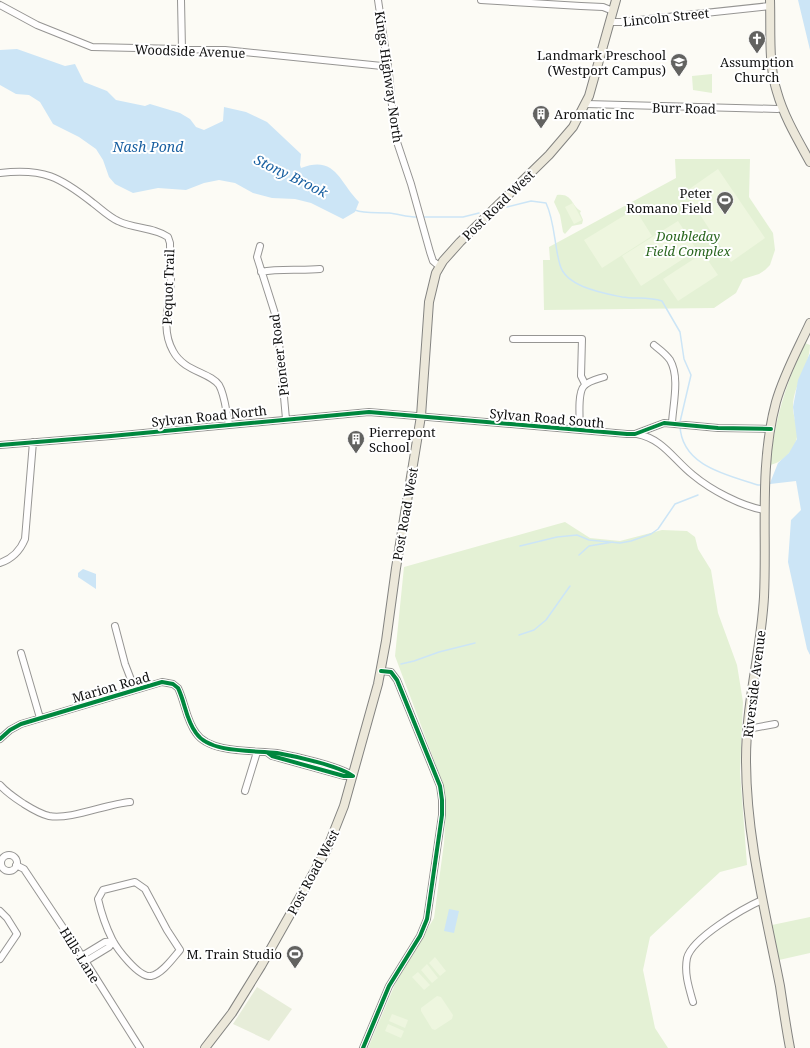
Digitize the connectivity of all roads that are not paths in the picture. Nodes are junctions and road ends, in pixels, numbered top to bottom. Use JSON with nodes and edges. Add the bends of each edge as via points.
{"nodes":[{"id":1,"x":181,"y":0,"type":"edge"},
{"id":2,"x":378,"y":0,"type":"edge"},
{"id":3,"x":481,"y":0,"type":"edge"},
{"id":4,"x":616,"y":0,"type":"edge"},
{"id":5,"x":770,"y":3,"type":"edge"},
{"id":6,"x":0,"y":5,"type":"edge"},
{"id":7,"x":613,"y":11,"type":"junction"},
{"id":8,"x":610,"y":22,"type":"junction"},
{"id":9,"x":182,"y":49,"type":"junction"},
{"id":10,"x":388,"y":65,"type":"junction"},
{"id":11,"x":586,"y":104,"type":"junction"},
{"id":12,"x":782,"y":108,"type":"junction"},
{"id":13,"x":810,"y":162,"type":"edge"},
{"id":14,"x":0,"y":173,"type":"edge"},
{"id":15,"x":260,"y":246,"type":"dead end"},
{"id":16,"x":440,"y":267,"type":"junction"},
{"id":17,"x":320,"y":269,"type":"dead end"},
{"id":18,"x":261,"y":272,"type":"junction"},
{"id":19,"x":810,"y":323,"type":"edge"},
{"id":20,"x":513,"y":339,"type":"dead end"},
{"id":21,"x":654,"y":345,"type":"dead end"},
{"id":22,"x":604,"y":377,"type":"dead end"},
{"id":23,"x":585,"y":384,"type":"junction"},
{"id":24,"x":421,"y":416,"type":"junction"},
{"id":25,"x":286,"y":419,"type":"junction"},
{"id":26,"x":675,"y":423,"type":"junction"},
{"id":27,"x":229,"y":424,"type":"junction"},
{"id":28,"x":771,"y":429,"type":"junction"},
{"id":29,"x":580,"y":430,"type":"junction"},
{"id":30,"x":635,"y":434,"type":"junction"},
{"id":31,"x":656,"y":440,"type":"junction"},
{"id":32,"x":33,"y":442,"type":"junction"},
{"id":33,"x":0,"y":445,"type":"edge"},
{"id":34,"x":764,"y":510,"type":"junction"},
{"id":35,"x":0,"y":563,"type":"edge"},
{"id":36,"x":115,"y":626,"type":"dead end"},
{"id":37,"x":21,"y":653,"type":"dead end"},
{"id":38,"x":381,"y":671,"type":"junction"},
{"id":39,"x":135,"y":690,"type":"junction"},
{"id":40,"x":40,"y":718,"type":"junction"},
{"id":41,"x":775,"y":724,"type":"dead end"},
{"id":42,"x":748,"y":729,"type":"junction"},
{"id":43,"x":0,"y":739,"type":"edge"},
{"id":44,"x":257,"y":752,"type":"junction"},
{"id":45,"x":353,"y":776,"type":"junction"},
{"id":46,"x":0,"y":785,"type":"edge"},
{"id":47,"x":245,"y":792,"type":"dead end"},
{"id":48,"x":130,"y":802,"type":"dead end"},
{"id":49,"x":2,"y":856,"type":"edge"},
{"id":50,"x":16,"y":865,"type":"junction"},
{"id":51,"x":762,"y":900,"type":"junction"},
{"id":52,"x":0,"y":911,"type":"edge"},
{"id":53,"x":113,"y":941,"type":"junction"},
{"id":54,"x":0,"y":958,"type":"edge"},
{"id":55,"x":84,"y":959,"type":"junction"},
{"id":56,"x":692,"y":1002,"type":"dead end"},
{"id":57,"x":140,"y":1048,"type":"edge"},
{"id":58,"x":205,"y":1048,"type":"edge"},
{"id":59,"x":363,"y":1048,"type":"edge"},
{"id":60,"x":790,"y":1048,"type":"edge"}],
"edges":[{"from":1,"to":9,"type":"street"},
{"from":2,"to":10,"type":"street","name":"Kings Highway North"},
{"from":3,"to":7,"type":"street","via":[[603,7]]},
{"from":4,"to":7,"type":"main road","name":"Post Road West"},
{"from":5,"to":8,"type":"street","name":"Lincoln Street"},
{"from":5,"to":12,"type":"main road","via":[[774,74]]},
{"from":6,"to":9,"type":"street","name":"Woodside Avenue","via":[[37,25],[85,45],[106,48]]},
{"from":7,"to":8,"type":"main road","name":"Post Road West"},
{"from":8,"to":11,"type":"main road","name":"Post Road West"},
{"from":9,"to":10,"type":"street","name":"Woodside Avenue","via":[[225,50]]},
{"from":10,"to":16,"type":"street","name":"Kings Highway North","via":[[395,136],[431,256]]},
{"from":11,"to":12,"type":"street","name":"Burr Road"},
{"from":11,"to":16,"type":"main road","name":"Post Road West","via":[[562,141],[460,242]]},
{"from":12,"to":13,"type":"main road"},
{"from":14,"to":27,"type":"street","name":"Pequot Trail","via":[[36,172],[62,180],[118,221],[168,237],[171,280],[166,321],[170,345],[182,363],[219,386]]},
{"from":15,"to":18,"type":"street","name":"Pioneer Road","via":[[257,257]]},
{"from":16,"to":24,"type":"main road","name":"Post Road West","via":[[434,279],[429,302]]},
{"from":17,"to":18,"type":"street"},
{"from":18,"to":25,"type":"street","name":"Pioneer Road","via":[[277,320]]},
{"from":19,"to":28,"type":"main road","name":"Riverside Avenue","via":[[783,382]]},
{"from":20,"to":23,"type":"street","via":[[582,339],[581,376]]},
{"from":21,"to":26,"type":"street","via":[[665,354],[674,370]]},
{"from":22,"to":23,"type":"street"},
{"from":23,"to":29,"type":"street","via":[[580,395]]},
{"from":24,"to":25,"type":"street","name":"Sylvan Road North","via":[[373,412]]},
{"from":24,"to":29,"type":"street","name":"Sylvan Road South"},
{"from":24,"to":38,"type":"main road","name":"Post Road West"},
{"from":25,"to":27,"type":"street","name":"Sylvan Road North"},
{"from":26,"to":28,"type":"street","name":"Sylvan Road South","via":[[718,428]]},
{"from":26,"to":30,"type":"street","name":"Sylvan Road South","via":[[660,423]]},
{"from":26,"to":31,"type":"street","via":[[655,429],[653,433]]},
{"from":27,"to":32,"type":"street","name":"Sylvan Road North"},
{"from":28,"to":34,"type":"main road","name":"Riverside Avenue"},
{"from":29,"to":30,"type":"street","name":"Sylvan Road South"},
{"from":30,"to":31,"type":"street"},
{"from":31,"to":34,"type":"street","via":[[694,476],[735,500]]},
{"from":32,"to":33,"type":"street","name":"Sylvan Road North"},
{"from":32,"to":35,"type":"street","via":[[25,539],[17,552]]},
{"from":34,"to":42,"type":"main road","name":"Riverside Avenue","via":[[763,613]]},
{"from":36,"to":39,"type":"street"},
{"from":37,"to":40,"type":"street"},
{"from":38,"to":45,"type":"main road","name":"Post Road West"},
{"from":38,"to":59,"type":"street","via":[[391,672],[396,680],[438,783],[443,805],[431,906],[427,919],[420,936],[389,986]]},
{"from":39,"to":40,"type":"street","name":"Marion Road"},
{"from":39,"to":44,"type":"street","name":"Marion Road","via":[[162,682],[173,684],[182,694],[191,726],[200,739],[221,747]]},
{"from":40,"to":43,"type":"street","name":"Marion Road","via":[[14,727]]},
{"from":41,"to":42,"type":"street"},
{"from":42,"to":51,"type":"main road","name":"Riverside Avenue","via":[[748,814]]},
{"from":44,"to":45,"type":"street","name":"Marion Road"},
{"from":44,"to":47,"type":"street"},
{"from":45,"to":58,"type":"main road","name":"Post Road West","via":[[338,824],[325,853],[240,1002]]},
{"from":46,"to":48,"type":"street","via":[[30,808],[48,816],[62,816]]},
{"from":49,"to":50,"type":"street","name":"Hills Lane","via":[[13,856]]},
{"from":49,"to":50,"type":"street","name":"Hills Lane","via":[[1,864],[5,870],[12,870]]},
{"from":50,"to":55,"type":"street","name":"Hills Lane","via":[[24,870]]},
{"from":51,"to":56,"type":"street","via":[[743,908],[720,924],[687,957],[686,971]]},
{"from":51,"to":60,"type":"main road","name":"Riverside Avenue"},
{"from":52,"to":54,"type":"street","via":[[17,934]]},
{"from":53,"to":53,"type":"street","via":[[100,906],[99,894],[106,888],[135,882],[145,889],[166,930],[180,950],[156,974],[147,976],[138,972]]},
{"from":53,"to":55,"type":"street","via":[[108,947]]},
{"from":55,"to":57,"type":"street","name":"Hills Lane"}]}
